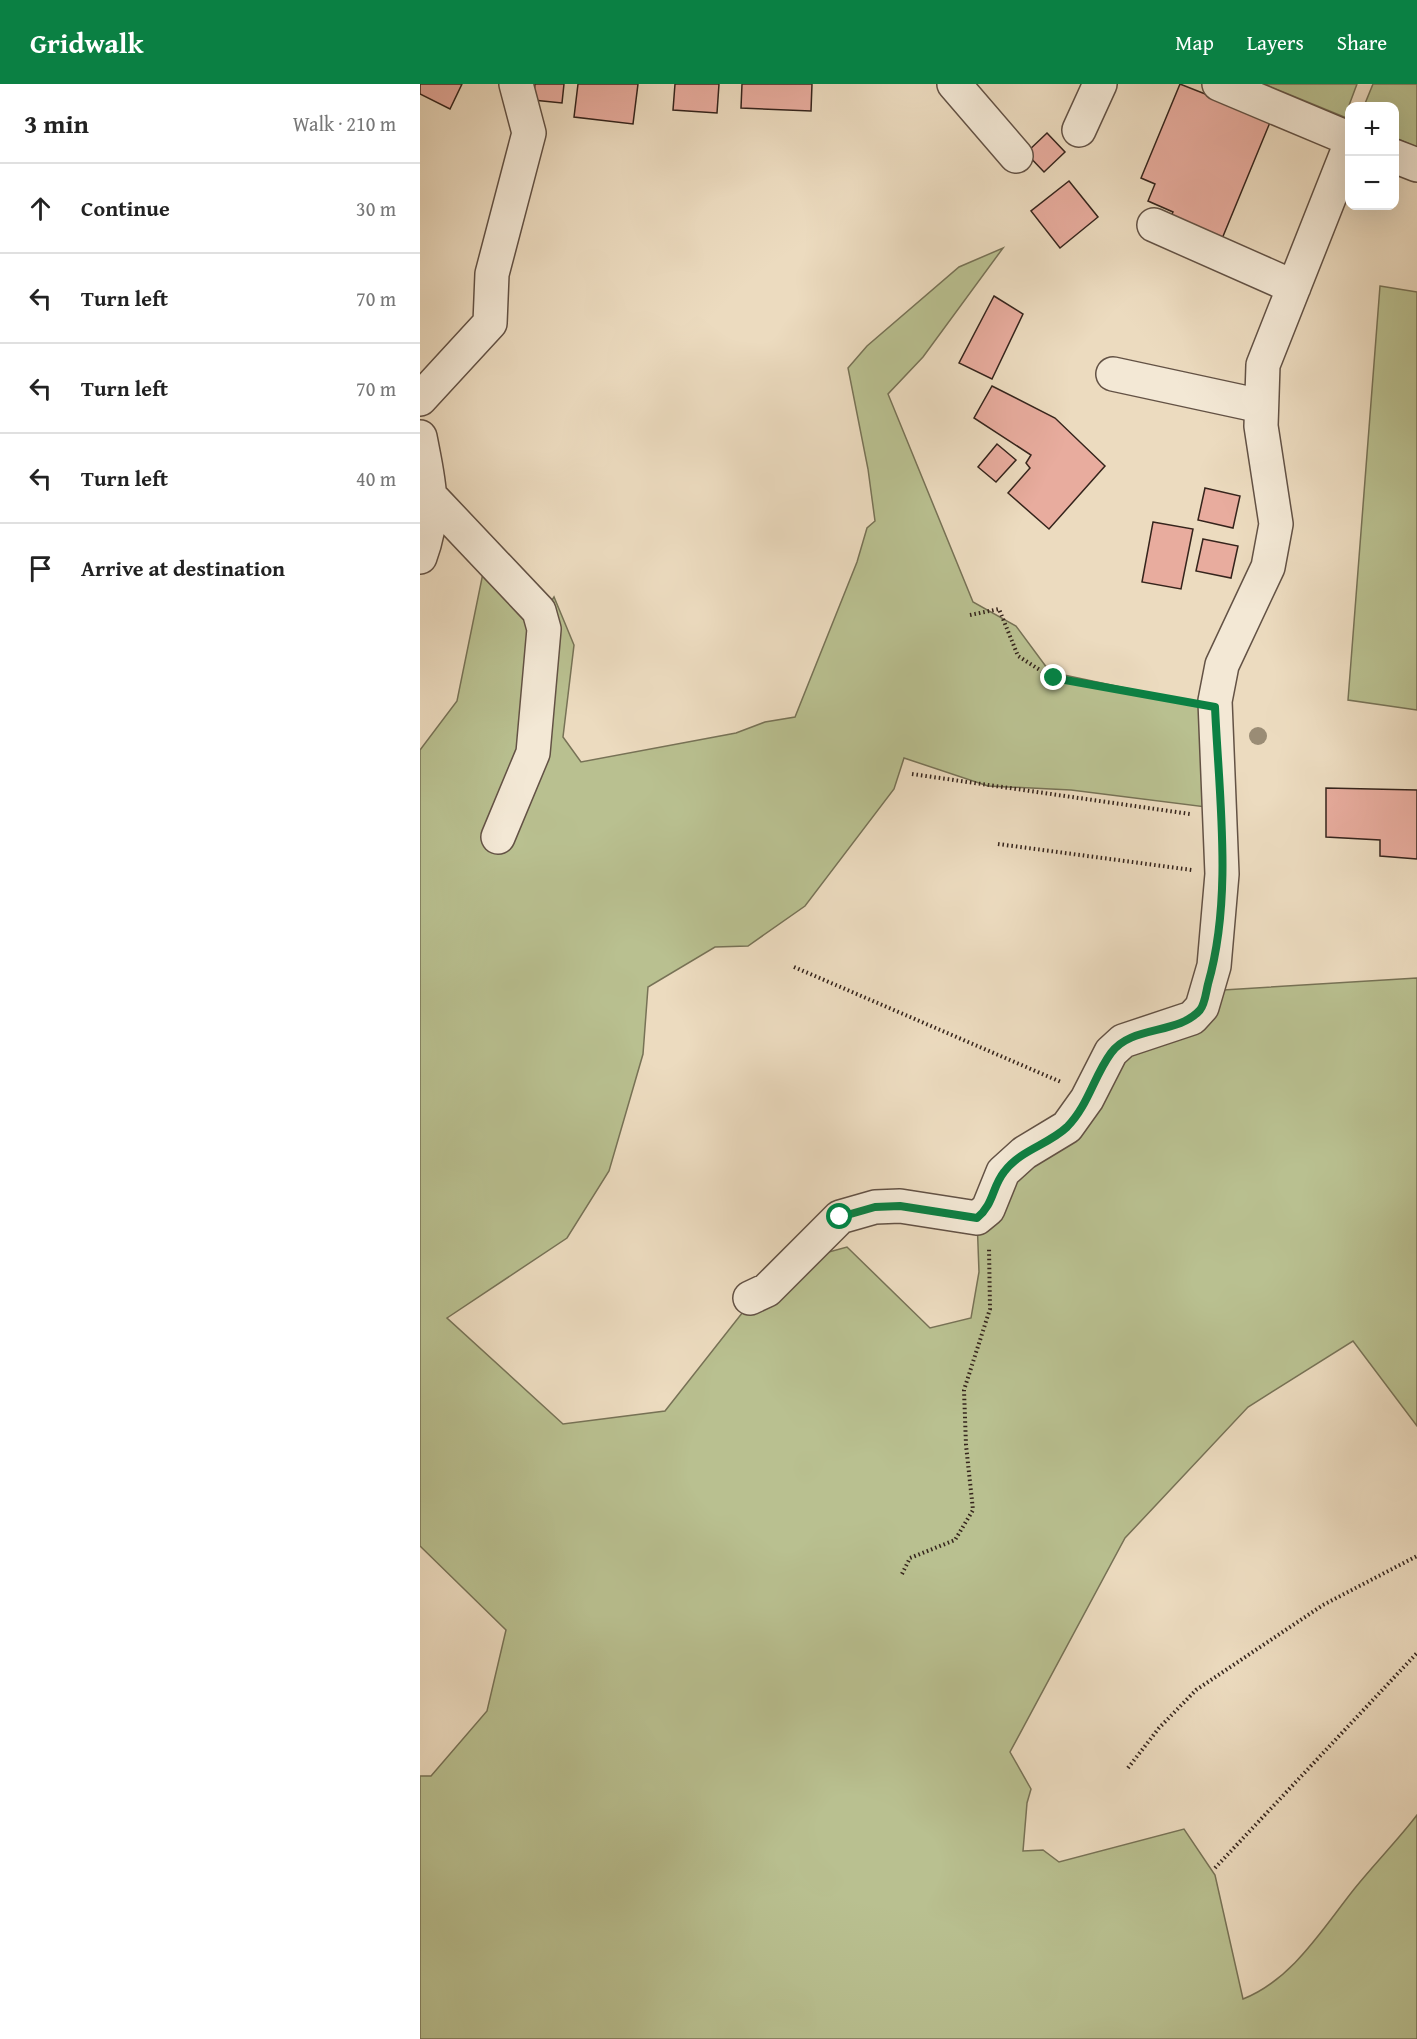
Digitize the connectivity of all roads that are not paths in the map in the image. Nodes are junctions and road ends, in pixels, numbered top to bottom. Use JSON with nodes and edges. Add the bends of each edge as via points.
{"nodes":[{"id":1,"x":516,"y":84,"type":"edge"},
{"id":2,"x":954,"y":84,"type":"edge"},
{"id":3,"x":1100,"y":84,"type":"edge"},
{"id":4,"x":1219,"y":84,"type":"edge"},
{"id":5,"x":1079,"y":130,"type":"dead end"},
{"id":6,"x":1345,"y":137,"type":"edge"},
{"id":7,"x":1016,"y":156,"type":"dead end"},
{"id":8,"x":1346,"y":156,"type":"edge"},
{"id":9,"x":1399,"y":158,"type":"edge"},
{"id":10,"x":1417,"y":165,"type":"edge"},
{"id":11,"x":1155,"y":225,"type":"dead end"},
{"id":12,"x":1294,"y":286,"type":"junction"},
{"id":13,"x":1113,"y":374,"type":"dead end"},
{"id":14,"x":421,"y":398,"type":"edge"},
{"id":15,"x":1261,"y":406,"type":"junction"},
{"id":16,"x":420,"y":437,"type":"edge"},
{"id":17,"x":432,"y":498,"type":"junction"},
{"id":18,"x":420,"y":557,"type":"edge"},
{"id":19,"x":498,"y":837,"type":"dead end"},
{"id":20,"x":750,"y":1298,"type":"dead end"}],
"edges":[{"from":1,"to":14,"type":"street","via":[[529,133],[492,274],[490,323]]},
{"from":2,"to":7,"type":"street"},
{"from":3,"to":5,"type":"street"},
{"from":4,"to":6,"type":"street"},
{"from":8,"to":12,"type":"street"},
{"from":9,"to":10,"type":"street"},
{"from":11,"to":12,"type":"street"},
{"from":12,"to":15,"type":"street","via":[[1263,365]]},
{"from":13,"to":15,"type":"street"},
{"from":15,"to":20,"type":"street","via":[[1276,524],[1268,567],[1222,665],[1215,707],[1222,874],[1214,966],[1202,1007],[1192,1018],[1123,1041],[1111,1052],[1090,1095],[1067,1127],[1024,1153],[1003,1172],[988,1209],[977,1218],[900,1206],[875,1207],[840,1217],[767,1290]]},
{"from":16,"to":17,"type":"street"},
{"from":17,"to":18,"type":"street","via":[[428,536]]},
{"from":17,"to":19,"type":"street","via":[[539,610],[544,629],[534,753]]}]}
